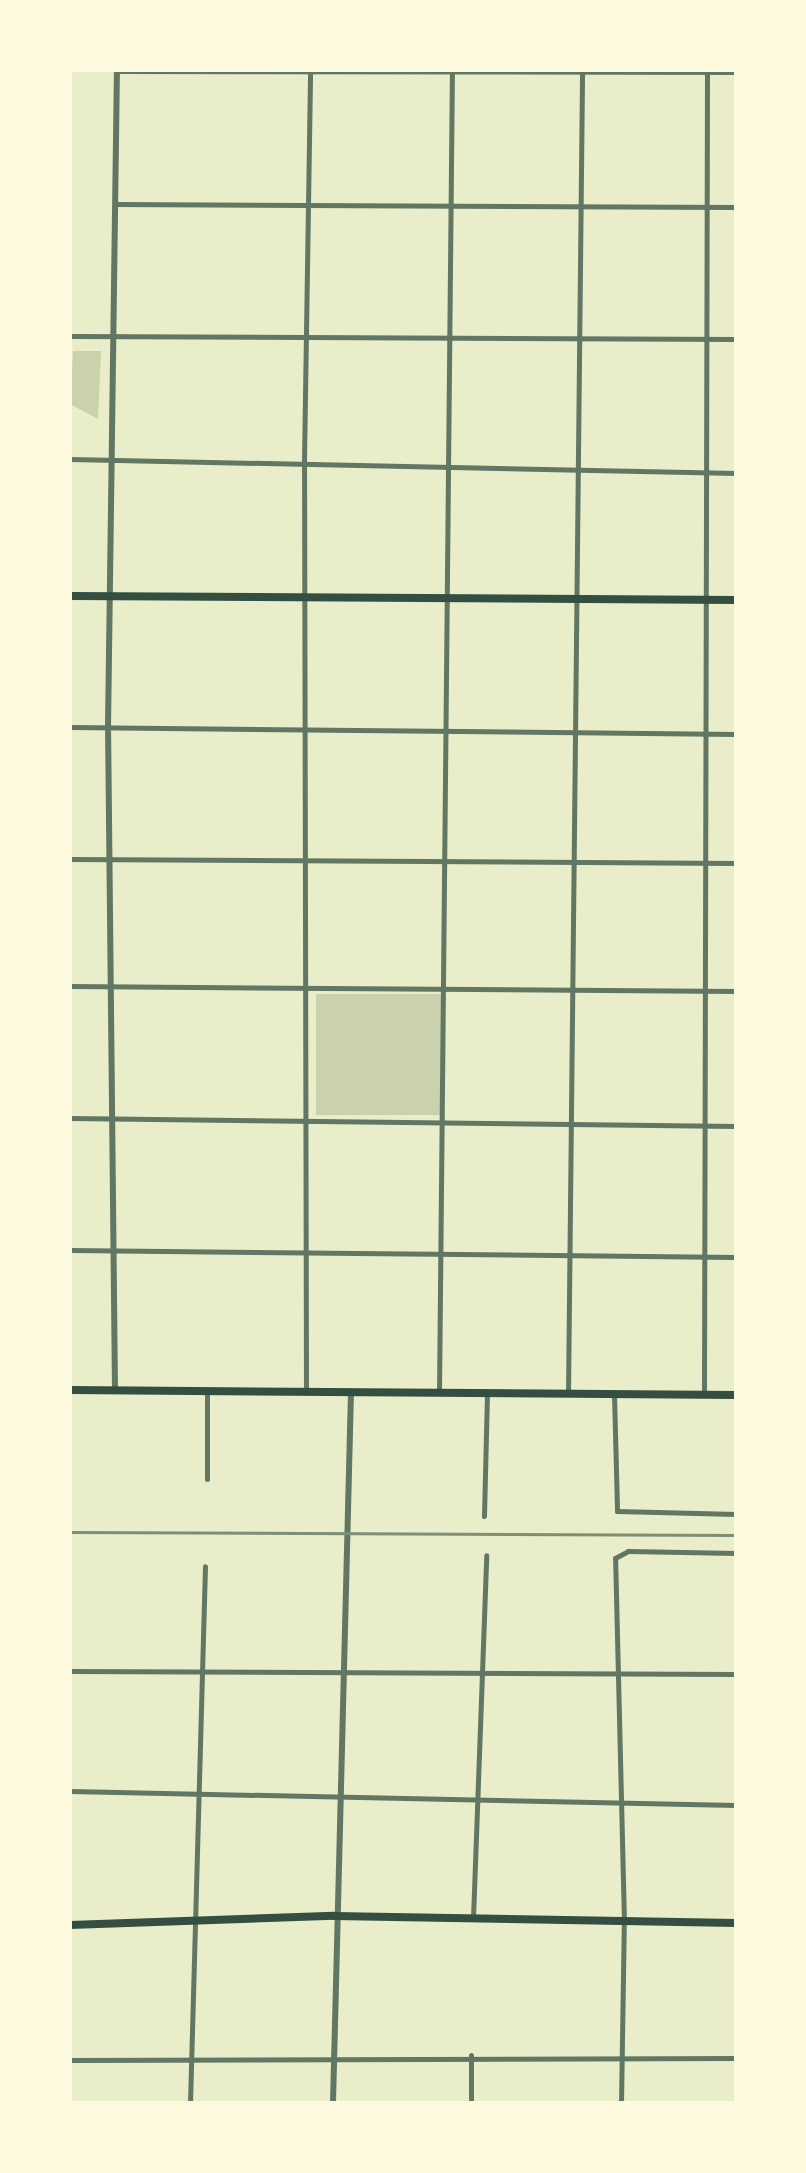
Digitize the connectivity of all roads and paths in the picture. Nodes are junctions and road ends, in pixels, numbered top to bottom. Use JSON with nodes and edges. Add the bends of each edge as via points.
{"nodes":[{"id":1,"x":118,"y":70,"type":"edge"},
{"id":2,"x":707,"y":71,"type":"edge"},
{"id":3,"x":310,"y":72,"type":"edge"},
{"id":4,"x":452,"y":72,"type":"edge"},
{"id":5,"x":582,"y":72,"type":"edge"},
{"id":6,"x":736,"y":72,"type":"edge"},
{"id":7,"x":115,"y":204,"type":"junction"},
{"id":8,"x":307,"y":205,"type":"junction"},
{"id":9,"x":450,"y":207,"type":"junction"},
{"id":10,"x":708,"y":207,"type":"junction"},
{"id":11,"x":736,"y":207,"type":"edge"},
{"id":12,"x":580,"y":208,"type":"junction"},
{"id":13,"x":70,"y":336,"type":"edge"},
{"id":14,"x":115,"y":336,"type":"junction"},
{"id":15,"x":305,"y":336,"type":"junction"},
{"id":16,"x":706,"y":338,"type":"junction"},
{"id":17,"x":452,"y":339,"type":"junction"},
{"id":18,"x":580,"y":339,"type":"junction"},
{"id":19,"x":736,"y":339,"type":"edge"},
{"id":20,"x":112,"y":456,"type":"junction"},
{"id":21,"x":70,"y":458,"type":"edge"},
{"id":22,"x":304,"y":460,"type":"junction"},
{"id":23,"x":450,"y":463,"type":"junction"},
{"id":24,"x":578,"y":468,"type":"junction"},
{"id":25,"x":707,"y":472,"type":"junction"},
{"id":26,"x":736,"y":472,"type":"edge"},
{"id":27,"x":70,"y":596,"type":"edge"},
{"id":28,"x":109,"y":596,"type":"junction"},
{"id":29,"x":305,"y":596,"type":"junction"},
{"id":30,"x":446,"y":598,"type":"junction"},
{"id":31,"x":578,"y":600,"type":"junction"},
{"id":32,"x":706,"y":600,"type":"junction"},
{"id":33,"x":736,"y":600,"type":"edge"},
{"id":34,"x":306,"y":725,"type":"junction"},
{"id":35,"x":70,"y":727,"type":"edge"},
{"id":36,"x":108,"y":727,"type":"junction"},
{"id":37,"x":445,"y":728,"type":"junction"},
{"id":38,"x":576,"y":731,"type":"junction"},
{"id":39,"x":706,"y":734,"type":"junction"},
{"id":40,"x":736,"y":734,"type":"edge"},
{"id":41,"x":70,"y":859,"type":"edge"},
{"id":42,"x":108,"y":859,"type":"junction"},
{"id":43,"x":444,"y":860,"type":"junction"},
{"id":44,"x":308,"y":863,"type":"junction"},
{"id":45,"x":575,"y":863,"type":"junction"},
{"id":46,"x":706,"y":863,"type":"junction"},
{"id":47,"x":736,"y":863,"type":"edge"},
{"id":48,"x":70,"y":986,"type":"edge"},
{"id":49,"x":109,"y":986,"type":"junction"},
{"id":50,"x":307,"y":988,"type":"junction"},
{"id":51,"x":443,"y":988,"type":"junction"},
{"id":52,"x":573,"y":990,"type":"junction"},
{"id":53,"x":706,"y":990,"type":"junction"},
{"id":54,"x":736,"y":991,"type":"edge"},
{"id":55,"x":70,"y":1118,"type":"edge"},
{"id":56,"x":112,"y":1118,"type":"junction"},
{"id":57,"x":306,"y":1122,"type":"junction"},
{"id":58,"x":443,"y":1122,"type":"junction"},
{"id":59,"x":572,"y":1123,"type":"junction"},
{"id":60,"x":705,"y":1126,"type":"junction"},
{"id":61,"x":736,"y":1126,"type":"edge"},
{"id":62,"x":70,"y":1250,"type":"edge"},
{"id":63,"x":112,"y":1250,"type":"junction"},
{"id":64,"x":306,"y":1254,"type":"junction"},
{"id":65,"x":442,"y":1255,"type":"junction"},
{"id":66,"x":570,"y":1256,"type":"junction"},
{"id":67,"x":736,"y":1257,"type":"edge"},
{"id":68,"x":704,"y":1258,"type":"junction"},
{"id":69,"x":70,"y":1390,"type":"edge"},
{"id":70,"x":115,"y":1391,"type":"junction"},
{"id":71,"x":207,"y":1391,"type":"junction"},
{"id":72,"x":306,"y":1391,"type":"junction"},
{"id":73,"x":351,"y":1391,"type":"junction"},
{"id":74,"x":439,"y":1392,"type":"junction"},
{"id":75,"x":487,"y":1394,"type":"junction"},
{"id":76,"x":568,"y":1394,"type":"junction"},
{"id":77,"x":614,"y":1394,"type":"junction"},
{"id":78,"x":704,"y":1394,"type":"junction"},
{"id":79,"x":736,"y":1394,"type":"edge"},
{"id":80,"x":207,"y":1480,"type":"dead end"},
{"id":81,"x":736,"y":1514,"type":"edge"},
{"id":82,"x":484,"y":1516,"type":"dead end"},
{"id":83,"x":736,"y":1553,"type":"edge"},
{"id":84,"x":486,"y":1555,"type":"dead end"},
{"id":85,"x":205,"y":1566,"type":"dead end"},
{"id":86,"x":203,"y":1669,"type":"junction"},
{"id":87,"x":70,"y":1670,"type":"edge"},
{"id":88,"x":342,"y":1670,"type":"junction"},
{"id":89,"x":484,"y":1672,"type":"junction"},
{"id":90,"x":616,"y":1673,"type":"junction"},
{"id":91,"x":736,"y":1674,"type":"edge"},
{"id":92,"x":70,"y":1792,"type":"edge"},
{"id":93,"x":200,"y":1792,"type":"junction"},
{"id":94,"x":338,"y":1794,"type":"junction"},
{"id":95,"x":478,"y":1795,"type":"junction"},
{"id":96,"x":620,"y":1798,"type":"junction"},
{"id":97,"x":736,"y":1804,"type":"edge"},
{"id":98,"x":334,"y":1916,"type":"junction"},
{"id":99,"x":473,"y":1918,"type":"junction"},
{"id":100,"x":197,"y":1920,"type":"junction"},
{"id":101,"x":624,"y":1922,"type":"junction"},
{"id":102,"x":736,"y":1923,"type":"edge"},
{"id":103,"x":70,"y":1925,"type":"edge"},
{"id":104,"x":334,"y":2055,"type":"junction"},
{"id":105,"x":471,"y":2056,"type":"junction"},
{"id":106,"x":621,"y":2056,"type":"junction"},
{"id":107,"x":190,"y":2057,"type":"junction"},
{"id":108,"x":736,"y":2058,"type":"edge"},
{"id":109,"x":70,"y":2060,"type":"edge"},
{"id":110,"x":190,"y":2103,"type":"edge"},
{"id":111,"x":334,"y":2103,"type":"edge"},
{"id":112,"x":470,"y":2103,"type":"edge"},
{"id":113,"x":621,"y":2103,"type":"edge"}],
"edges":[{"from":1,"to":3,"type":"street"},
{"from":1,"to":7,"type":"street"},
{"from":2,"to":5,"type":"street"},
{"from":2,"to":6,"type":"street"},
{"from":2,"to":10,"type":"street"},
{"from":3,"to":4,"type":"street"},
{"from":3,"to":8,"type":"street"},
{"from":4,"to":5,"type":"street"},
{"from":4,"to":9,"type":"street"},
{"from":5,"to":12,"type":"street"},
{"from":7,"to":8,"type":"street"},
{"from":7,"to":14,"type":"street"},
{"from":8,"to":9,"type":"street"},
{"from":8,"to":15,"type":"street"},
{"from":9,"to":12,"type":"street"},
{"from":9,"to":17,"type":"street"},
{"from":10,"to":11,"type":"street"},
{"from":10,"to":12,"type":"street"},
{"from":10,"to":16,"type":"street"},
{"from":12,"to":18,"type":"street"},
{"from":13,"to":14,"type":"street"},
{"from":14,"to":15,"type":"street"},
{"from":14,"to":20,"type":"street"},
{"from":15,"to":17,"type":"street"},
{"from":15,"to":22,"type":"street"},
{"from":16,"to":18,"type":"street"},
{"from":16,"to":19,"type":"street"},
{"from":16,"to":25,"type":"street"},
{"from":17,"to":18,"type":"street"},
{"from":17,"to":23,"type":"street"},
{"from":18,"to":24,"type":"street"},
{"from":20,"to":21,"type":"street"},
{"from":20,"to":22,"type":"street"},
{"from":20,"to":28,"type":"street"},
{"from":22,"to":23,"type":"street"},
{"from":22,"to":29,"type":"street"},
{"from":23,"to":24,"type":"street"},
{"from":23,"to":30,"type":"street"},
{"from":24,"to":25,"type":"street"},
{"from":24,"to":31,"type":"street"},
{"from":25,"to":26,"type":"street"},
{"from":25,"to":32,"type":"street"},
{"from":27,"to":28,"type":"main road"},
{"from":28,"to":29,"type":"main road"},
{"from":28,"to":36,"type":"street"},
{"from":29,"to":30,"type":"main road"},
{"from":29,"to":34,"type":"street"},
{"from":30,"to":31,"type":"main road"},
{"from":30,"to":37,"type":"street"},
{"from":31,"to":32,"type":"main road"},
{"from":31,"to":38,"type":"street"},
{"from":32,"to":33,"type":"main road"},
{"from":32,"to":39,"type":"street"},
{"from":34,"to":36,"type":"street"},
{"from":34,"to":37,"type":"street"},
{"from":34,"to":44,"type":"street"},
{"from":35,"to":36,"type":"street"},
{"from":36,"to":42,"type":"street"},
{"from":37,"to":38,"type":"street"},
{"from":37,"to":43,"type":"street"},
{"from":38,"to":39,"type":"street"},
{"from":38,"to":45,"type":"street"},
{"from":39,"to":40,"type":"street"},
{"from":39,"to":46,"type":"street"},
{"from":41,"to":42,"type":"street"},
{"from":42,"to":44,"type":"street"},
{"from":42,"to":49,"type":"street"},
{"from":43,"to":44,"type":"street"},
{"from":43,"to":45,"type":"street"},
{"from":43,"to":51,"type":"street"},
{"from":44,"to":50,"type":"street"},
{"from":45,"to":46,"type":"street"},
{"from":45,"to":52,"type":"street"},
{"from":46,"to":47,"type":"street"},
{"from":46,"to":53,"type":"street"},
{"from":48,"to":49,"type":"street"},
{"from":49,"to":50,"type":"street"},
{"from":49,"to":56,"type":"street"},
{"from":50,"to":51,"type":"street"},
{"from":50,"to":57,"type":"street"},
{"from":51,"to":52,"type":"street"},
{"from":51,"to":58,"type":"street"},
{"from":52,"to":53,"type":"street"},
{"from":52,"to":59,"type":"street"},
{"from":53,"to":54,"type":"street"},
{"from":53,"to":60,"type":"street"},
{"from":55,"to":56,"type":"street"},
{"from":56,"to":57,"type":"street"},
{"from":56,"to":63,"type":"street"},
{"from":57,"to":58,"type":"street"},
{"from":57,"to":64,"type":"street"},
{"from":58,"to":59,"type":"street"},
{"from":58,"to":65,"type":"street"},
{"from":59,"to":60,"type":"street"},
{"from":59,"to":66,"type":"street"},
{"from":60,"to":61,"type":"street"},
{"from":60,"to":68,"type":"street"},
{"from":62,"to":63,"type":"street"},
{"from":63,"to":64,"type":"street"},
{"from":63,"to":70,"type":"street"},
{"from":64,"to":65,"type":"street"},
{"from":64,"to":72,"type":"street"},
{"from":65,"to":66,"type":"street"},
{"from":65,"to":74,"type":"street"},
{"from":66,"to":68,"type":"street"},
{"from":66,"to":76,"type":"street"},
{"from":67,"to":68,"type":"street"},
{"from":68,"to":78,"type":"street"},
{"from":69,"to":70,"type":"main road"},
{"from":70,"to":71,"type":"main road"},
{"from":71,"to":72,"type":"main road"},
{"from":71,"to":80,"type":"street"},
{"from":72,"to":73,"type":"main road"},
{"from":73,"to":74,"type":"main road"},
{"from":73,"to":88,"type":"street"},
{"from":74,"to":75,"type":"main road"},
{"from":75,"to":76,"type":"main road"},
{"from":75,"to":82,"type":"street"},
{"from":76,"to":77,"type":"main road"},
{"from":77,"to":78,"type":"main road"},
{"from":77,"to":81,"type":"street","via":[[620,1512]]},
{"from":78,"to":79,"type":"main road"},
{"from":83,"to":90,"type":"street","via":[[620,1552]]},
{"from":84,"to":89,"type":"street"},
{"from":85,"to":86,"type":"street"},
{"from":86,"to":87,"type":"street"},
{"from":86,"to":88,"type":"street"},
{"from":86,"to":93,"type":"street"},
{"from":88,"to":89,"type":"street"},
{"from":88,"to":94,"type":"street"},
{"from":89,"to":90,"type":"street"},
{"from":89,"to":95,"type":"street"},
{"from":90,"to":91,"type":"street"},
{"from":90,"to":96,"type":"street"},
{"from":92,"to":93,"type":"street"},
{"from":93,"to":94,"type":"street"},
{"from":93,"to":100,"type":"street"},
{"from":94,"to":95,"type":"street"},
{"from":94,"to":98,"type":"street"},
{"from":95,"to":96,"type":"street"},
{"from":95,"to":99,"type":"street"},
{"from":96,"to":97,"type":"street"},
{"from":96,"to":101,"type":"street"},
{"from":98,"to":99,"type":"main road"},
{"from":98,"to":100,"type":"main road"},
{"from":98,"to":104,"type":"street"},
{"from":99,"to":101,"type":"main road"},
{"from":100,"to":103,"type":"main road"},
{"from":100,"to":107,"type":"street"},
{"from":101,"to":102,"type":"main road"},
{"from":101,"to":106,"type":"street"},
{"from":104,"to":105,"type":"street"},
{"from":104,"to":107,"type":"street"},
{"from":104,"to":111,"type":"street"},
{"from":105,"to":106,"type":"street"},
{"from":105,"to":112,"type":"street"},
{"from":106,"to":108,"type":"street"},
{"from":106,"to":113,"type":"street"},
{"from":107,"to":109,"type":"street"},
{"from":107,"to":110,"type":"street"}]}
